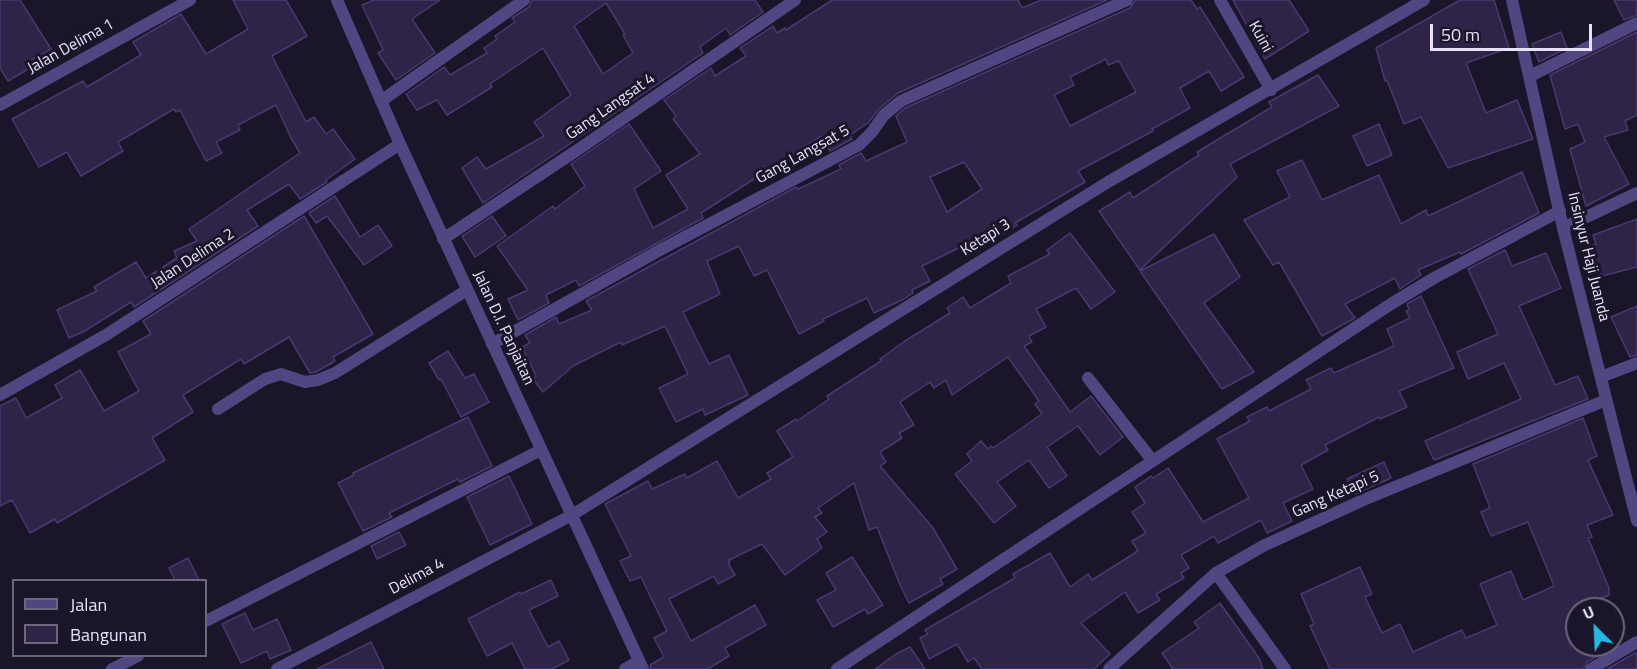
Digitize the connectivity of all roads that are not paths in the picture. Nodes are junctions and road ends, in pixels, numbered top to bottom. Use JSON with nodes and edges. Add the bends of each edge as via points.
{"nodes":[{"id":1,"x":190,"y":0,"type":"edge"},
{"id":2,"x":337,"y":0,"type":"edge"},
{"id":3,"x":524,"y":0,"type":"edge"},
{"id":4,"x":795,"y":0,"type":"edge"},
{"id":5,"x":1127,"y":0,"type":"edge"},
{"id":6,"x":1220,"y":0,"type":"edge"},
{"id":7,"x":1424,"y":0,"type":"edge"},
{"id":8,"x":1512,"y":0,"type":"edge"},
{"id":9,"x":1637,"y":23,"type":"edge"},
{"id":10,"x":1530,"y":76,"type":"junction"},
{"id":11,"x":1271,"y":90,"type":"junction"},
{"id":12,"x":381,"y":100,"type":"junction"},
{"id":13,"x":0,"y":105,"type":"edge"},
{"id":14,"x":400,"y":144,"type":"junction"},
{"id":15,"x":1637,"y":193,"type":"edge"},
{"id":16,"x":1560,"y":212,"type":"junction"},
{"id":17,"x":1563,"y":228,"type":"junction"},
{"id":18,"x":443,"y":239,"type":"junction"},
{"id":19,"x":467,"y":290,"type":"junction"},
{"id":20,"x":492,"y":344,"type":"junction"},
{"id":21,"x":1637,"y":363,"type":"edge"},
{"id":22,"x":1601,"y":377,"type":"junction"},
{"id":23,"x":1088,"y":378,"type":"dead end"},
{"id":24,"x":0,"y":395,"type":"edge"},
{"id":25,"x":1606,"y":400,"type":"junction"},
{"id":26,"x":218,"y":409,"type":"dead end"},
{"id":27,"x":541,"y":450,"type":"junction"},
{"id":28,"x":1152,"y":460,"type":"junction"},
{"id":29,"x":572,"y":515,"type":"junction"},
{"id":30,"x":1637,"y":521,"type":"edge"},
{"id":31,"x":1216,"y":573,"type":"junction"},
{"id":32,"x":207,"y":620,"type":"edge"},
{"id":33,"x":1637,"y":642,"type":"edge"},
{"id":34,"x":136,"y":657,"type":"edge"},
{"id":35,"x":641,"y":665,"type":"edge"},
{"id":36,"x":112,"y":669,"type":"edge"},
{"id":37,"x":277,"y":669,"type":"edge"},
{"id":38,"x":626,"y":669,"type":"edge"},
{"id":39,"x":837,"y":669,"type":"edge"},
{"id":40,"x":1109,"y":669,"type":"edge"},
{"id":41,"x":1285,"y":669,"type":"edge"},
{"id":42,"x":1591,"y":669,"type":"edge"}],
"edges":[{"from":1,"to":13,"type":"street","name":"Jalan Delima 1"},
{"from":2,"to":12,"type":"street","name":"Jalan D.I. Panjaitan"},
{"from":3,"to":12,"type":"street"},
{"from":4,"to":18,"type":"street","name":"Gang Langsat 4"},
{"from":5,"to":20,"type":"street","name":"Gang Langsat 5","via":[[901,101],[859,145]]},
{"from":6,"to":11,"type":"street","name":"Kuini"},
{"from":7,"to":11,"type":"street","name":"Ketapi 3"},
{"from":8,"to":10,"type":"street","name":"Insinyur Haji Juanda"},
{"from":9,"to":10,"type":"street"},
{"from":10,"to":16,"type":"street","name":"Insinyur Haji Juanda"},
{"from":11,"to":29,"type":"street","name":"Ketapi 3","via":[[1108,182]]},
{"from":12,"to":14,"type":"street","name":"Jalan D.I. Panjaitan"},
{"from":14,"to":18,"type":"street","name":"Jalan D.I. Panjaitan"},
{"from":14,"to":24,"type":"street","name":"Jalan Delima 2","via":[[106,335]]},
{"from":15,"to":17,"type":"street"},
{"from":16,"to":17,"type":"street","name":"Insinyur Haji Juanda"},
{"from":16,"to":28,"type":"street","via":[[1411,292]]},
{"from":17,"to":22,"type":"street","name":"Insinyur Haji Juanda"},
{"from":18,"to":19,"type":"street","name":"Jalan D.I. Panjaitan"},
{"from":19,"to":20,"type":"street","name":"Jalan D.I. Panjaitan"},
{"from":19,"to":26,"type":"street","via":[[335,373],[305,382],[282,374],[265,379]]},
{"from":20,"to":27,"type":"street","name":"Jalan D.I. Panjaitan"},
{"from":21,"to":22,"type":"street"},
{"from":22,"to":25,"type":"street","name":"Insinyur Haji Juanda"},
{"from":23,"to":28,"type":"street"},
{"from":25,"to":30,"type":"street","name":"Insinyur Haji Juanda"},
{"from":25,"to":31,"type":"street","name":"Gang Ketapi 5","via":[[1361,501],[1263,546]]},
{"from":27,"to":29,"type":"street","name":"Jalan D.I. Panjaitan"},
{"from":27,"to":32,"type":"street"},
{"from":28,"to":39,"type":"street"},
{"from":29,"to":35,"type":"street","name":"Jalan D.I. Panjaitan"},
{"from":29,"to":37,"type":"street","name":"Delima 4"},
{"from":31,"to":40,"type":"street","name":"Gang Ketapi 5"},
{"from":31,"to":41,"type":"street"},
{"from":33,"to":42,"type":"street"},
{"from":34,"to":36,"type":"street"},
{"from":35,"to":38,"type":"street"}]}
